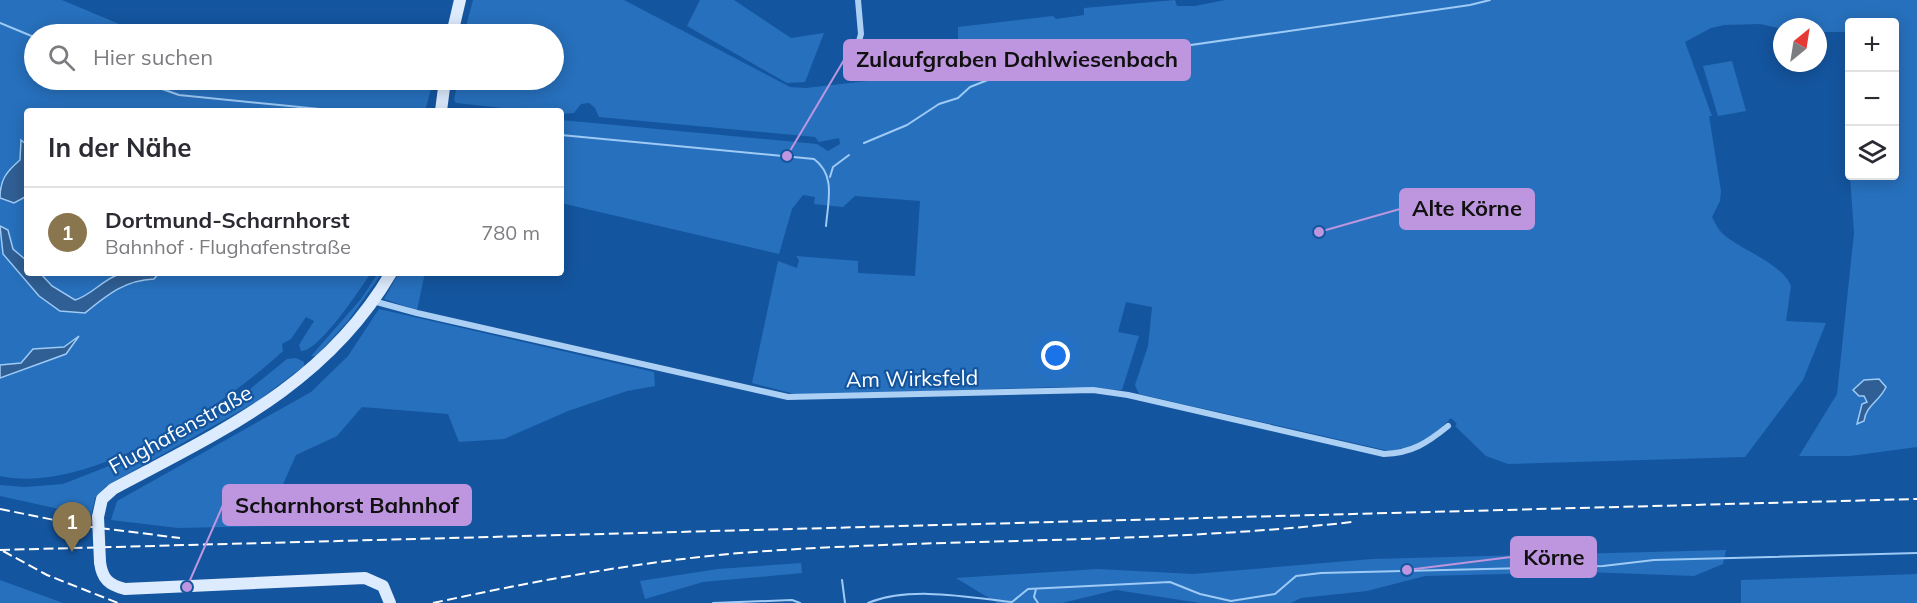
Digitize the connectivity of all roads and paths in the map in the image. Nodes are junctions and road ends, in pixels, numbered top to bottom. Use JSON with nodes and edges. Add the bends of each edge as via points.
{"nodes":[{"id":1,"x":460,"y":0,"type":"edge"},
{"id":2,"x":858,"y":0,"type":"edge"},
{"id":3,"x":454,"y":24,"type":"edge"},
{"id":4,"x":851,"y":69,"type":"dead end"},
{"id":5,"x":444,"y":90,"type":"edge"},
{"id":6,"x":441,"y":108,"type":"edge"},
{"id":7,"x":390,"y":276,"type":"edge"},
{"id":8,"x":373,"y":301,"type":"junction"},
{"id":9,"x":1448,"y":426,"type":"dead end"},
{"id":10,"x":390,"y":603,"type":"edge"}],
"edges":[{"from":1,"to":3,"type":"main road"},
{"from":2,"to":4,"type":"street","via":[[861,34]]},
{"from":5,"to":6,"type":"main road"},
{"from":7,"to":8,"type":"main road","name":"Flughafenstraße"},
{"from":8,"to":9,"type":"street","name":"Am Wirksfeld","via":[[788,397],[1093,390],[1384,453],[1416,449]]},
{"from":8,"to":10,"type":"main road","name":"Flughafenstraße","bridge":true,"via":[[333,349],[281,395],[113,489],[102,500],[98,517],[100,562],[106,581],[125,589],[365,578],[383,586]]}]}
